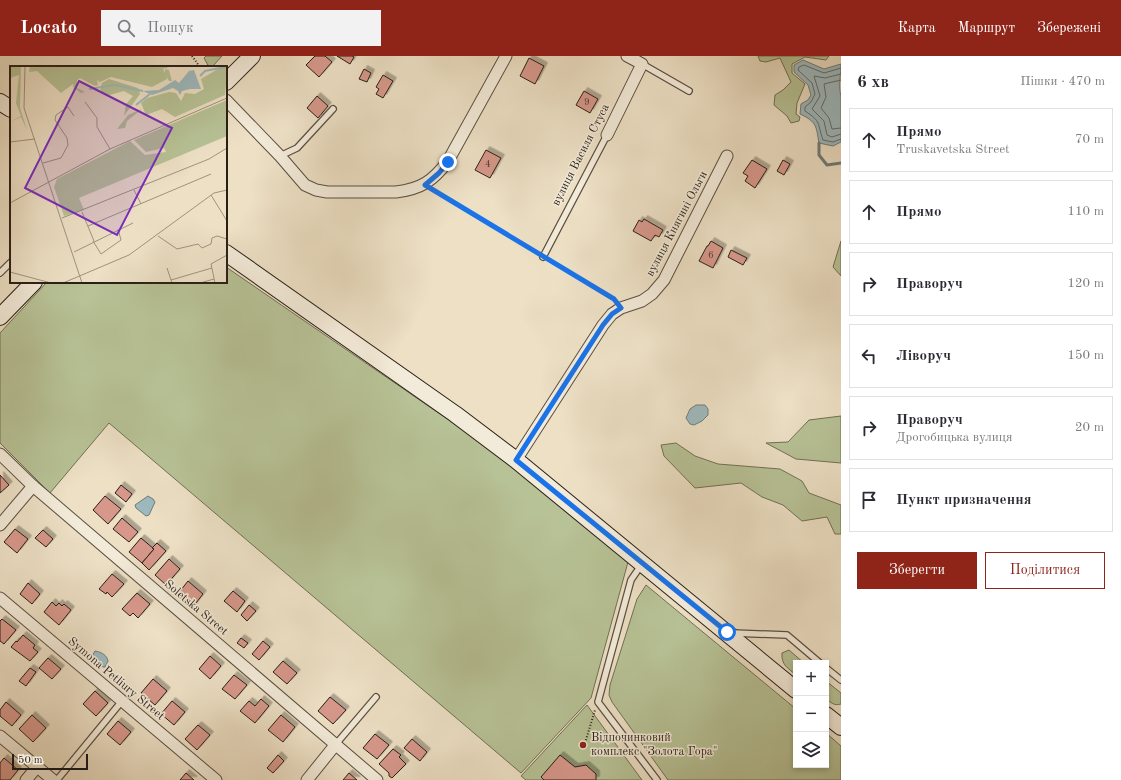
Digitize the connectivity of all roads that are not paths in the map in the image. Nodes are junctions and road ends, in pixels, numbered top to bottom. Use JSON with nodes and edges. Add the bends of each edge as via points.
{"nodes":[{"id":1,"x":252,"y":56,"type":"edge"},
{"id":2,"x":506,"y":56,"type":"edge"},
{"id":3,"x":627,"y":56,"type":"edge"},
{"id":4,"x":642,"y":64,"type":"junction"},
{"id":5,"x":231,"y":78,"type":"edge"},
{"id":6,"x":689,"y":91,"type":"dead end"},
{"id":7,"x":227,"y":101,"type":"edge"},
{"id":8,"x":0,"y":102,"type":"edge"},
{"id":9,"x":10,"y":108,"type":"edge"},
{"id":10,"x":334,"y":109,"type":"dead end"},
{"id":11,"x":607,"y":136,"type":"joint"},
{"id":12,"x":280,"y":156,"type":"junction"},
{"id":13,"x":727,"y":156,"type":"dead end"},
{"id":14,"x":227,"y":254,"type":"edge"},
{"id":15,"x":543,"y":256,"type":"road end"},
{"id":16,"x":10,"y":263,"type":"edge"},
{"id":17,"x":0,"y":273,"type":"edge"},
{"id":18,"x":33,"y":283,"type":"edge"},
{"id":19,"x":0,"y":316,"type":"edge"},
{"id":20,"x":0,"y":454,"type":"edge"},
{"id":21,"x":516,"y":460,"type":"junction"},
{"id":22,"x":33,"y":486,"type":"junction"},
{"id":23,"x":0,"y":525,"type":"edge"},
{"id":24,"x":642,"y":564,"type":"junction"},
{"id":25,"x":0,"y":598,"type":"edge"},
{"id":26,"x":727,"y":632,"type":"junction"},
{"id":27,"x":816,"y":660,"type":"edge"},
{"id":28,"x":829,"y":670,"type":"edge"},
{"id":29,"x":841,"y":680,"type":"edge"},
{"id":30,"x":793,"y":687,"type":"edge"},
{"id":31,"x":376,"y":697,"type":"dead end"},
{"id":32,"x":122,"y":701,"type":"junction"},
{"id":33,"x":829,"y":717,"type":"edge"},
{"id":34,"x":841,"y":727,"type":"edge"},
{"id":35,"x":0,"y":736,"type":"edge"},
{"id":36,"x":336,"y":744,"type":"junction"},
{"id":37,"x":37,"y":767,"type":"junction"},
{"id":38,"x":26,"y":780,"type":"edge"},
{"id":39,"x":53,"y":780,"type":"edge"},
{"id":40,"x":57,"y":780,"type":"edge"},
{"id":41,"x":216,"y":780,"type":"edge"},
{"id":42,"x":307,"y":780,"type":"edge"},
{"id":43,"x":377,"y":780,"type":"edge"},
{"id":44,"x":657,"y":780,"type":"edge"}],
"edges":[{"from":1,"to":5,"type":"main road"},
{"from":2,"to":12,"type":"street","via":[[448,162],[425,185],[396,192],[316,190],[304,185]]},
{"from":3,"to":4,"type":"street"},
{"from":4,"to":6,"type":"lane"},
{"from":4,"to":11,"type":"street","name":"вулиця Василя Стуса"},
{"from":7,"to":12,"type":"street"},
{"from":8,"to":9,"type":"main road"},
{"from":10,"to":12,"type":"lane","via":[[297,148]]},
{"from":11,"to":15,"type":"lane","name":"вулиця Василя Стуса"},
{"from":13,"to":21,"type":"street","name":"вулиця Княгині Ольги","via":[[664,280],[642,301],[612,314]]},
{"from":14,"to":21,"type":"main road"},
{"from":16,"to":17,"type":"lane"},
{"from":18,"to":19,"type":"main road"},
{"from":20,"to":22,"type":"street","name":"Soletska Street"},
{"from":21,"to":24,"type":"main road"},
{"from":22,"to":23,"type":"street"},
{"from":22,"to":36,"type":"street","name":"Soletska Street"},
{"from":24,"to":26,"type":"main road"},
{"from":24,"to":44,"type":"lane","via":[[631,580],[598,702]]},
{"from":25,"to":32,"type":"street","name":"Symona Petliury Street"},
{"from":26,"to":27,"type":"lane","via":[[787,635]]},
{"from":26,"to":30,"type":"main road"},
{"from":28,"to":29,"type":"lane"},
{"from":31,"to":36,"type":"lane"},
{"from":32,"to":40,"type":"lane"},
{"from":32,"to":41,"type":"street","name":"Symona Petliury Street"},
{"from":33,"to":34,"type":"main road"},
{"from":35,"to":37,"type":"street"},
{"from":36,"to":42,"type":"street"},
{"from":36,"to":43,"type":"street","name":"Soletska Street"},
{"from":37,"to":38,"type":"street"},
{"from":37,"to":39,"type":"street"}]}
